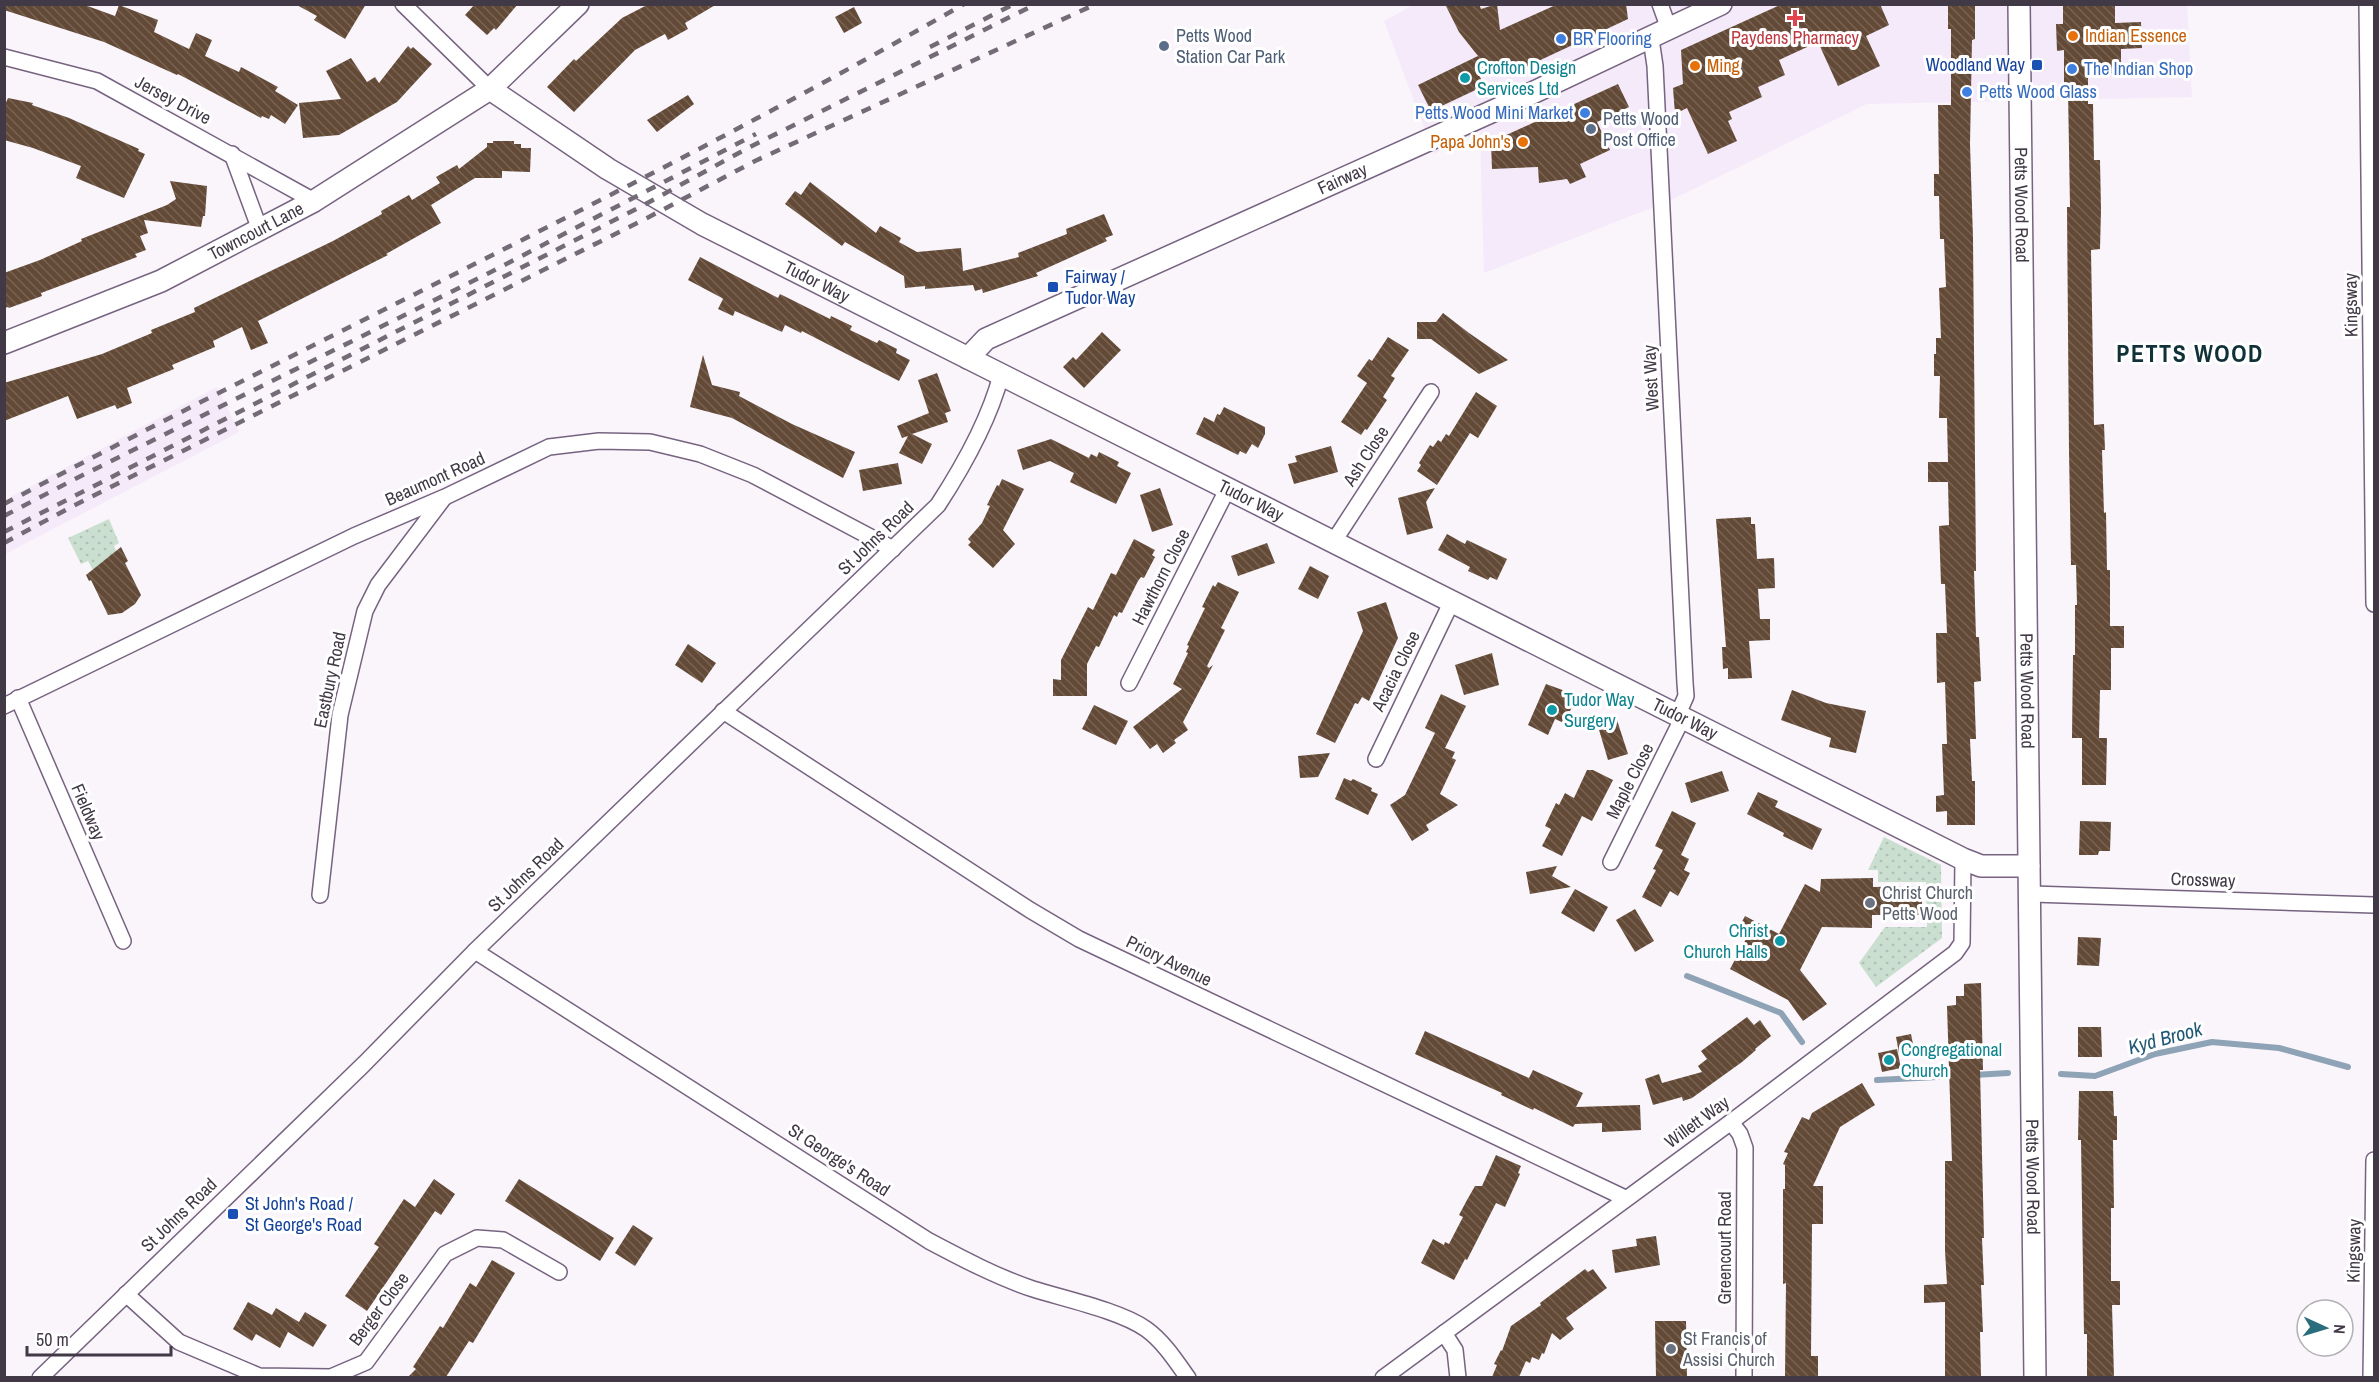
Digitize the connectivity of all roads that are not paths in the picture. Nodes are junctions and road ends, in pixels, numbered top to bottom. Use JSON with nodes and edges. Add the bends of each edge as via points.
{"nodes":[{"id":1,"x":402,"y":4,"type":"edge"},
{"id":2,"x":578,"y":4,"type":"edge"},
{"id":3,"x":1660,"y":4,"type":"edge"},
{"id":4,"x":1721,"y":4,"type":"edge"},
{"id":5,"x":2019,"y":4,"type":"edge"},
{"id":6,"x":2367,"y":4,"type":"edge"},
{"id":7,"x":1660,"y":34,"type":"junction"},
{"id":8,"x":4,"y":57,"type":"edge"},
{"id":9,"x":490,"y":89,"type":"junction"},
{"id":10,"x":232,"y":154,"type":"junction"},
{"id":11,"x":314,"y":201,"type":"junction"},
{"id":12,"x":260,"y":230,"type":"junction"},
{"id":13,"x":4,"y":343,"type":"edge"},
{"id":14,"x":968,"y":358,"type":"junction"},
{"id":15,"x":1001,"y":375,"type":"junction"},
{"id":16,"x":1431,"y":392,"type":"dead end"},
{"id":17,"x":1227,"y":490,"type":"junction"},
{"id":18,"x":445,"y":497,"type":"junction"},
{"id":19,"x":1334,"y":541,"type":"junction"},
{"id":20,"x":893,"y":549,"type":"junction"},
{"id":21,"x":1452,"y":601,"type":"junction"},
{"id":22,"x":2374,"y":604,"type":"edge"},
{"id":23,"x":1129,"y":683,"type":"dead end"},
{"id":24,"x":11,"y":702,"type":"edge"},
{"id":25,"x":723,"y":711,"type":"junction"},
{"id":26,"x":1680,"y":716,"type":"junction"},
{"id":27,"x":1376,"y":759,"type":"dead end"},
{"id":28,"x":1963,"y":859,"type":"junction"},
{"id":29,"x":1611,"y":862,"type":"dead end"},
{"id":30,"x":2029,"y":866,"type":"junction"},
{"id":31,"x":2029,"y":894,"type":"junction"},
{"id":32,"x":320,"y":895,"type":"dead end"},
{"id":33,"x":2374,"y":905,"type":"edge"},
{"id":34,"x":123,"y":941,"type":"dead end"},
{"id":35,"x":475,"y":951,"type":"junction"},
{"id":36,"x":1731,"y":1122,"type":"junction"},
{"id":37,"x":2374,"y":1161,"type":"edge"},
{"id":38,"x":1625,"y":1198,"type":"junction"},
{"id":39,"x":559,"y":1272,"type":"dead end"},
{"id":40,"x":126,"y":1294,"type":"junction"},
{"id":41,"x":1444,"y":1333,"type":"junction"},
{"id":42,"x":40,"y":1377,"type":"edge"},
{"id":43,"x":1188,"y":1377,"type":"edge"},
{"id":44,"x":1383,"y":1377,"type":"edge"},
{"id":45,"x":1458,"y":1377,"type":"edge"},
{"id":46,"x":1744,"y":1377,"type":"edge"},
{"id":47,"x":2036,"y":1377,"type":"edge"},
{"id":48,"x":2371,"y":1377,"type":"edge"}],
"edges":[{"from":1,"to":9,"type":"street"},
{"from":2,"to":9,"type":"street","name":"Towncourt Lane"},
{"from":3,"to":7,"type":"street","name":"West Way"},
{"from":4,"to":7,"type":"street","name":"Fairway"},
{"from":5,"to":30,"type":"street","name":"Petts Wood Road"},
{"from":6,"to":22,"type":"street","name":"Kingsway"},
{"from":7,"to":14,"type":"street","name":"Fairway","via":[[986,339]]},
{"from":7,"to":26,"type":"street","name":"West Way","via":[[1655,66],[1686,696]]},
{"from":8,"to":10,"type":"street","name":"Jersey Drive","via":[[97,81]]},
{"from":9,"to":11,"type":"street","name":"Towncourt Lane"},
{"from":9,"to":14,"type":"street","name":"Tudor Way","via":[[665,203]]},
{"from":10,"to":11,"type":"street","name":"Jersey Drive"},
{"from":10,"to":12,"type":"street"},
{"from":11,"to":12,"type":"street","name":"Towncourt Lane"},
{"from":12,"to":13,"type":"street","name":"Towncourt Lane","via":[[161,281]]},
{"from":14,"to":15,"type":"street","name":"Tudor Way"},
{"from":15,"to":17,"type":"street","name":"Tudor Way"},
{"from":15,"to":20,"type":"street","name":"St Johns Road","via":[[994,403],[955,479],[938,505]]},
{"from":16,"to":19,"type":"street","name":"Ash Close"},
{"from":17,"to":19,"type":"street","name":"Tudor Way"},
{"from":17,"to":23,"type":"street","name":"Hawthorn Close"},
{"from":18,"to":20,"type":"street","name":"Beaumont Road","via":[[549,447],[600,441],[650,442],[700,453],[753,475]]},
{"from":18,"to":24,"type":"street","name":"Beaumont Road","via":[[344,541]]},
{"from":18,"to":32,"type":"street","name":"Eastbury Road","via":[[378,585],[365,611],[340,715]]},
{"from":19,"to":21,"type":"street","name":"Tudor Way"},
{"from":20,"to":25,"type":"street","name":"St Johns Road"},
{"from":21,"to":26,"type":"street","name":"Tudor Way"},
{"from":21,"to":27,"type":"street","name":"Acacia Close"},
{"from":24,"to":34,"type":"street","name":"Fieldway"},
{"from":25,"to":35,"type":"street","name":"St Johns Road"},
{"from":25,"to":38,"type":"street","name":"Priory Avenue","via":[[1079,939]]},
{"from":26,"to":28,"type":"street","name":"Tudor Way"},
{"from":26,"to":29,"type":"street","name":"Maple Close"},
{"from":28,"to":30,"type":"street","name":"Tudor Way","via":[[1981,866]]},
{"from":28,"to":36,"type":"street","name":"Willett Way","via":[[1962,943],[1954,953]]},
{"from":30,"to":31,"type":"street","name":"Petts Wood Road"},
{"from":31,"to":33,"type":"street","name":"Crossway"},
{"from":31,"to":47,"type":"street","name":"Petts Wood Road"},
{"from":35,"to":40,"type":"street","name":"St Johns Road"},
{"from":35,"to":43,"type":"street","name":"St George's Road","via":[[929,1241],[980,1268],[1114,1314],[1146,1329]]},
{"from":36,"to":38,"type":"street","name":"Willett Way"},
{"from":36,"to":46,"type":"street","name":"Greencourt Road","via":[[1745,1148]]},
{"from":37,"to":48,"type":"street","name":"Kingsway"},
{"from":38,"to":41,"type":"street","name":"Willett Way"},
{"from":39,"to":40,"type":"street","name":"Berger Close","via":[[503,1240],[477,1238],[445,1254],[366,1362],[331,1377],[259,1376],[178,1342]]},
{"from":40,"to":42,"type":"street","name":"St Johns Road"},
{"from":41,"to":44,"type":"street","name":"Willett Way"},
{"from":41,"to":45,"type":"street","via":[[1455,1350]]}]}
